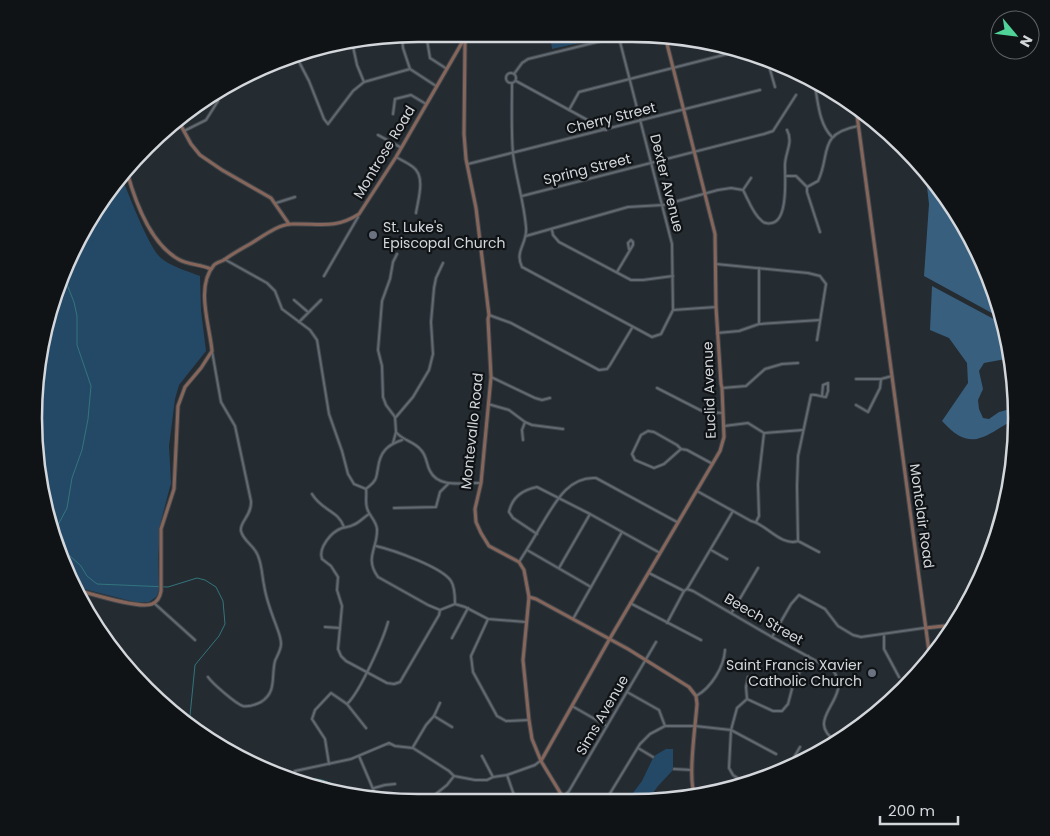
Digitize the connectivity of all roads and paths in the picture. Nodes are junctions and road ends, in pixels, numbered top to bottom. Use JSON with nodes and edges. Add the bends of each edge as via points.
{"nodes":[{"id":1,"x":427,"y":42,"type":"edge"},
{"id":2,"x":464,"y":42,"type":"edge"},
{"id":3,"x":465,"y":42,"type":"edge"},
{"id":4,"x":595,"y":42,"type":"edge"},
{"id":5,"x":621,"y":42,"type":"edge"},
{"id":6,"x":403,"y":43,"type":"edge"},
{"id":7,"x":667,"y":44,"type":"edge"},
{"id":8,"x":353,"y":49,"type":"edge"},
{"id":9,"x":726,"y":54,"type":"edge"},
{"id":10,"x":455,"y":57,"type":"junction"},
{"id":11,"x":464,"y":60,"type":"junction"},
{"id":12,"x":299,"y":61,"type":"edge"},
{"id":13,"x":410,"y":68,"type":"junction"},
{"id":14,"x":672,"y":68,"type":"junction"},
{"id":15,"x":447,"y":69,"type":"junction"},
{"id":16,"x":770,"y":69,"type":"edge"},
{"id":17,"x":514,"y":74,"type":"junction"},
{"id":18,"x":630,"y":79,"type":"junction"},
{"id":19,"x":516,"y":81,"type":"junction"},
{"id":20,"x":364,"y":82,"type":"junction"},
{"id":21,"x":512,"y":84,"type":"junction"},
{"id":22,"x":436,"y":86,"type":"junction"},
{"id":23,"x":775,"y":87,"type":"dead end"},
{"id":24,"x":760,"y":90,"type":"dead end"},
{"id":25,"x":816,"y":91,"type":"edge"},
{"id":26,"x":796,"y":95,"type":"dead end"},
{"id":27,"x":218,"y":101,"type":"dead end"},
{"id":28,"x":426,"y":104,"type":"junction"},
{"id":29,"x":568,"y":110,"type":"junction"},
{"id":30,"x":683,"y":110,"type":"junction"},
{"id":31,"x":393,"y":114,"type":"dead end"},
{"id":32,"x":857,"y":117,"type":"edge"},
{"id":33,"x":641,"y":121,"type":"junction"},
{"id":34,"x":858,"y":125,"type":"junction"},
{"id":35,"x":181,"y":126,"type":"edge"},
{"id":36,"x":606,"y":130,"type":"junction"},
{"id":37,"x":786,"y":130,"type":"dead end"},
{"id":38,"x":184,"y":131,"type":"junction"},
{"id":39,"x":378,"y":135,"type":"dead end"},
{"id":40,"x":832,"y":137,"type":"junction"},
{"id":41,"x":400,"y":147,"type":"junction"},
{"id":42,"x":513,"y":153,"type":"junction"},
{"id":43,"x":694,"y":153,"type":"junction"},
{"id":44,"x":396,"y":157,"type":"junction"},
{"id":45,"x":652,"y":163,"type":"junction"},
{"id":46,"x":468,"y":164,"type":"junction"},
{"id":47,"x":786,"y":176,"type":"junction"},
{"id":48,"x":751,"y":178,"type":"dead end"},
{"id":49,"x":129,"y":179,"type":"edge"},
{"id":50,"x":807,"y":187,"type":"junction"},
{"id":51,"x":743,"y":190,"type":"junction"},
{"id":52,"x":704,"y":194,"type":"junction"},
{"id":53,"x":522,"y":196,"type":"junction"},
{"id":54,"x":295,"y":197,"type":"dead end"},
{"id":55,"x":276,"y":203,"type":"junction"},
{"id":56,"x":662,"y":205,"type":"junction"},
{"id":57,"x":416,"y":213,"type":"dead end"},
{"id":58,"x":359,"y":214,"type":"junction"},
{"id":59,"x":350,"y":220,"type":"junction"},
{"id":60,"x":355,"y":222,"type":"junction"},
{"id":61,"x":289,"y":224,"type":"junction"},
{"id":62,"x":552,"y":230,"type":"junction"},
{"id":63,"x":820,"y":232,"type":"dead end"},
{"id":64,"x":526,"y":236,"type":"junction"},
{"id":65,"x":629,"y":249,"type":"dead end"},
{"id":66,"x":397,"y":254,"type":"dead end"},
{"id":67,"x":224,"y":259,"type":"junction"},
{"id":68,"x":443,"y":263,"type":"dead end"},
{"id":69,"x":716,"y":264,"type":"junction"},
{"id":70,"x":759,"y":268,"type":"junction"},
{"id":71,"x":211,"y":269,"type":"junction"},
{"id":72,"x":617,"y":272,"type":"junction"},
{"id":73,"x":324,"y":276,"type":"dead end"},
{"id":74,"x":673,"y":276,"type":"junction"},
{"id":75,"x":294,"y":300,"type":"dead end"},
{"id":76,"x":320,"y":300,"type":"dead end"},
{"id":77,"x":716,"y":307,"type":"junction"},
{"id":78,"x":673,"y":310,"type":"junction"},
{"id":79,"x":308,"y":312,"type":"junction"},
{"id":80,"x":489,"y":315,"type":"junction"},
{"id":81,"x":820,"y":320,"type":"junction"},
{"id":82,"x":298,"y":322,"type":"junction"},
{"id":83,"x":760,"y":324,"type":"junction"},
{"id":84,"x":632,"y":327,"type":"junction"},
{"id":85,"x":718,"y":333,"type":"junction"},
{"id":86,"x":817,"y":340,"type":"dead end"},
{"id":87,"x":212,"y":351,"type":"junction"},
{"id":88,"x":798,"y":363,"type":"dead end"},
{"id":89,"x":892,"y":376,"type":"junction"},
{"id":90,"x":491,"y":377,"type":"junction"},
{"id":91,"x":856,"y":379,"type":"dead end"},
{"id":92,"x":881,"y":379,"type":"junction"},
{"id":93,"x":657,"y":388,"type":"dead end"},
{"id":94,"x":722,"y":388,"type":"junction"},
{"id":95,"x":822,"y":396,"type":"junction"},
{"id":96,"x":550,"y":398,"type":"dead end"},
{"id":97,"x":488,"y":404,"type":"junction"},
{"id":98,"x":856,"y":405,"type":"dead end"},
{"id":99,"x":723,"y":413,"type":"junction"},
{"id":100,"x":395,"y":417,"type":"junction"},
{"id":101,"x":524,"y":422,"type":"junction"},
{"id":102,"x":724,"y":426,"type":"junction"},
{"id":103,"x":563,"y":429,"type":"dead end"},
{"id":104,"x":803,"y":430,"type":"junction"},
{"id":105,"x":396,"y":432,"type":"junction"},
{"id":106,"x":764,"y":433,"type":"junction"},
{"id":107,"x":402,"y":440,"type":"junction"},
{"id":108,"x":523,"y":440,"type":"dead end"},
{"id":109,"x":393,"y":443,"type":"junction"},
{"id":110,"x":681,"y":449,"type":"junction"},
{"id":111,"x":711,"y":464,"type":"junction"},
{"id":112,"x":449,"y":483,"type":"junction"},
{"id":113,"x":481,"y":483,"type":"junction"},
{"id":114,"x":366,"y":489,"type":"junction"},
{"id":115,"x":697,"y":491,"type":"junction"},
{"id":116,"x":312,"y":494,"type":"dead end"},
{"id":117,"x":558,"y":498,"type":"junction"},
{"id":118,"x":394,"y":508,"type":"dead end"},
{"id":119,"x":733,"y":512,"type":"junction"},
{"id":120,"x":369,"y":514,"type":"junction"},
{"id":121,"x":590,"y":514,"type":"junction"},
{"id":122,"x":678,"y":522,"type":"junction"},
{"id":123,"x":756,"y":522,"type":"junction"},
{"id":124,"x":344,"y":527,"type":"junction"},
{"id":125,"x":622,"y":532,"type":"junction"},
{"id":126,"x":537,"y":534,"type":"junction"},
{"id":127,"x":798,"y":541,"type":"junction"},
{"id":128,"x":375,"y":546,"type":"junction"},
{"id":129,"x":527,"y":550,"type":"junction"},
{"id":130,"x":710,"y":550,"type":"junction"},
{"id":131,"x":819,"y":552,"type":"dead end"},
{"id":132,"x":660,"y":553,"type":"junction"},
{"id":133,"x":727,"y":559,"type":"dead end"},
{"id":134,"x":519,"y":562,"type":"junction"},
{"id":135,"x":559,"y":568,"type":"junction"},
{"id":136,"x":758,"y":568,"type":"dead end"},
{"id":137,"x":649,"y":573,"type":"junction"},
{"id":138,"x":591,"y":587,"type":"junction"},
{"id":139,"x":687,"y":589,"type":"junction"},
{"id":140,"x":684,"y":591,"type":"junction"},
{"id":141,"x":85,"y":592,"type":"edge"},
{"id":142,"x":528,"y":597,"type":"junction"},
{"id":143,"x":154,"y":603,"type":"junction"},
{"id":144,"x":630,"y":603,"type":"junction"},
{"id":145,"x":455,"y":604,"type":"junction"},
{"id":146,"x":468,"y":608,"type":"junction"},
{"id":147,"x":440,"y":610,"type":"junction"},
{"id":148,"x":732,"y":612,"type":"junction"},
{"id":149,"x":488,"y":619,"type":"junction"},
{"id":150,"x":573,"y":619,"type":"junction"},
{"id":151,"x":388,"y":622,"type":"dead end"},
{"id":152,"x":526,"y":622,"type":"junction"},
{"id":153,"x":668,"y":623,"type":"junction"},
{"id":154,"x":945,"y":626,"type":"edge"},
{"id":155,"x":325,"y":627,"type":"dead end"},
{"id":156,"x":340,"y":628,"type":"junction"},
{"id":157,"x":925,"y":628,"type":"junction"},
{"id":158,"x":885,"y":635,"type":"junction"},
{"id":159,"x":772,"y":637,"type":"junction"},
{"id":160,"x":452,"y":638,"type":"dead end"},
{"id":161,"x":195,"y":640,"type":"dead end"},
{"id":162,"x":609,"y":640,"type":"junction"},
{"id":163,"x":701,"y":640,"type":"dead end"},
{"id":164,"x":656,"y":642,"type":"dead end"},
{"id":165,"x":928,"y":649,"type":"edge"},
{"id":166,"x":725,"y":650,"type":"dead end"},
{"id":167,"x":808,"y":656,"type":"junction"},
{"id":168,"x":645,"y":660,"type":"junction"},
{"id":169,"x":366,"y":671,"type":"junction"},
{"id":170,"x":208,"y":677,"type":"dead end"},
{"id":171,"x":748,"y":677,"type":"dead end"},
{"id":172,"x":899,"y":677,"type":"dead end"},
{"id":173,"x":627,"y":692,"type":"junction"},
{"id":174,"x":696,"y":696,"type":"junction"},
{"id":175,"x":747,"y":699,"type":"junction"},
{"id":176,"x":440,"y":703,"type":"dead end"},
{"id":177,"x":347,"y":704,"type":"junction"},
{"id":178,"x":572,"y":706,"type":"junction"},
{"id":179,"x":434,"y":716,"type":"junction"},
{"id":180,"x":529,"y":720,"type":"junction"},
{"id":181,"x":607,"y":726,"type":"junction"},
{"id":182,"x":665,"y":726,"type":"junction"},
{"id":183,"x":695,"y":726,"type":"junction"},
{"id":184,"x":452,"y":727,"type":"dead end"},
{"id":185,"x":366,"y":728,"type":"dead end"},
{"id":186,"x":731,"y":730,"type":"junction"},
{"id":187,"x":829,"y":737,"type":"edge"},
{"id":188,"x":800,"y":747,"type":"dead end"},
{"id":189,"x":413,"y":748,"type":"junction"},
{"id":190,"x":638,"y":748,"type":"junction"},
{"id":191,"x":776,"y":754,"type":"dead end"},
{"id":192,"x":359,"y":756,"type":"junction"},
{"id":193,"x":482,"y":756,"type":"dead end"},
{"id":194,"x":796,"y":756,"type":"edge"},
{"id":195,"x":652,"y":757,"type":"dead end"},
{"id":196,"x":541,"y":761,"type":"junction"},
{"id":197,"x":329,"y":764,"type":"junction"},
{"id":198,"x":674,"y":769,"type":"dead end"},
{"id":199,"x":692,"y":770,"type":"junction"},
{"id":200,"x":295,"y":771,"type":"dead end"},
{"id":201,"x":507,"y":775,"type":"junction"},
{"id":202,"x":454,"y":776,"type":"junction"},
{"id":203,"x":492,"y":777,"type":"junction"},
{"id":204,"x":738,"y":778,"type":"edge"},
{"id":205,"x":395,"y":784,"type":"dead end"},
{"id":206,"x":374,"y":788,"type":"joint"},
{"id":207,"x":692,"y":788,"type":"edge"},
{"id":208,"x":436,"y":794,"type":"edge"},
{"id":209,"x":514,"y":794,"type":"edge"},
{"id":210,"x":562,"y":794,"type":"edge"},
{"id":211,"x":567,"y":794,"type":"edge"},
{"id":212,"x":610,"y":794,"type":"edge"}],
"edges":[{"from":1,"to":15,"type":"street","via":[[430,58]]},
{"from":2,"to":10,"type":"main road","name":"Montrose Road"},
{"from":3,"to":11,"type":"main road","name":"Montevallo Road"},
{"from":4,"to":17,"type":"street","via":[[528,59]]},
{"from":5,"to":18,"type":"street","name":"Dexter Avenue"},
{"from":6,"to":13,"type":"street"},
{"from":7,"to":14,"type":"main road","name":"Euclid Avenue"},
{"from":8,"to":20,"type":"street"},
{"from":9,"to":14,"type":"street"},
{"from":10,"to":11,"type":"main road"},
{"from":10,"to":15,"type":"main road","name":"Montrose Road"},
{"from":11,"to":46,"type":"main road","name":"Montevallo Road","via":[[464,134]]},
{"from":12,"to":20,"type":"street","via":[[328,124]]},
{"from":13,"to":20,"type":"street"},
{"from":13,"to":22,"type":"street"},
{"from":14,"to":18,"type":"street"},
{"from":14,"to":30,"type":"main road","name":"Euclid Avenue"},
{"from":15,"to":22,"type":"main road","name":"Montrose Road"},
{"from":16,"to":23,"type":"street"},
{"from":17,"to":19,"type":"street"},
{"from":17,"to":21,"type":"street","via":[[506,78]]},
{"from":18,"to":29,"type":"street","via":[[579,92]]},
{"from":18,"to":33,"type":"street","name":"Dexter Avenue"},
{"from":19,"to":21,"type":"street"},
{"from":19,"to":29,"type":"street"},
{"from":21,"to":42,"type":"street"},
{"from":22,"to":28,"type":"main road","name":"Montrose Road"},
{"from":24,"to":30,"type":"street","name":"Cherry Street"},
{"from":25,"to":40,"type":"street","via":[[822,122]]},
{"from":26,"to":43,"type":"street","name":"Spring Street","via":[[774,131]]},
{"from":27,"to":38,"type":"street","via":[[206,120]]},
{"from":28,"to":31,"type":"street","via":[[411,95],[395,99]]},
{"from":28,"to":41,"type":"main road","name":"Montrose Road"},
{"from":29,"to":36,"type":"street"},
{"from":30,"to":33,"type":"street","name":"Cherry Street"},
{"from":30,"to":43,"type":"main road","name":"Euclid Avenue"},
{"from":32,"to":34,"type":"main road","name":"Montclair Road"},
{"from":33,"to":36,"type":"street","name":"Cherry Street"},
{"from":33,"to":45,"type":"street","name":"Dexter Avenue"},
{"from":34,"to":40,"type":"street"},
{"from":34,"to":89,"type":"main road","name":"Montclair Road"},
{"from":35,"to":38,"type":"main road"},
{"from":36,"to":42,"type":"street","name":"Cherry Street"},
{"from":37,"to":47,"type":"street","via":[[790,144],[785,162]]},
{"from":38,"to":55,"type":"main road","via":[[200,155]]},
{"from":39,"to":41,"type":"street"},
{"from":40,"to":50,"type":"street","via":[[818,181]]},
{"from":41,"to":44,"type":"main road","name":"Montrose Road"},
{"from":42,"to":46,"type":"street","name":"Cherry Street"},
{"from":42,"to":53,"type":"street"},
{"from":43,"to":45,"type":"street","name":"Spring Street"},
{"from":43,"to":52,"type":"main road","name":"Euclid Avenue"},
{"from":44,"to":57,"type":"street","via":[[414,167],[419,174]]},
{"from":44,"to":58,"type":"main road","name":"Montrose Road"},
{"from":45,"to":53,"type":"street","name":"Spring Street"},
{"from":45,"to":56,"type":"street","name":"Dexter Avenue"},
{"from":46,"to":80,"type":"main road","name":"Montevallo Road"},
{"from":47,"to":50,"type":"street","via":[[796,176]]},
{"from":47,"to":51,"type":"street","via":[[780,216],[772,223],[760,220]]},
{"from":48,"to":51,"type":"street"},
{"from":49,"to":71,"type":"main road","via":[[140,209],[160,244],[179,260]]},
{"from":50,"to":63,"type":"street"},
{"from":51,"to":52,"type":"street","via":[[731,188]]},
{"from":52,"to":56,"type":"street"},
{"from":52,"to":69,"type":"main road","name":"Euclid Avenue","via":[[715,234]]},
{"from":53,"to":64,"type":"street"},
{"from":54,"to":55,"type":"street"},
{"from":55,"to":61,"type":"main road"},
{"from":56,"to":62,"type":"street","via":[[628,207]]},
{"from":56,"to":74,"type":"street","name":"Dexter Avenue","via":[[672,244]]},
{"from":58,"to":59,"type":"main road"},
{"from":58,"to":60,"type":"street","name":"Montrose Road"},
{"from":59,"to":60,"type":"street"},
{"from":59,"to":61,"type":"main road","via":[[326,226]]},
{"from":60,"to":73,"type":"street","name":"Montrose Road"},
{"from":61,"to":67,"type":"main road"},
{"from":62,"to":64,"type":"street"},
{"from":62,"to":72,"type":"street","via":[[559,242]]},
{"from":64,"to":84,"type":"street","via":[[520,251],[522,267]]},
{"from":65,"to":72,"type":"street"},
{"from":66,"to":100,"type":"street","via":[[382,301],[378,350],[383,397]]},
{"from":67,"to":71,"type":"main road"},
{"from":67,"to":82,"type":"street","via":[[267,283],[282,309]]},
{"from":68,"to":100,"type":"street","via":[[434,288],[433,354],[429,370],[413,397]]},
{"from":69,"to":70,"type":"street"},
{"from":69,"to":77,"type":"main road","name":"Euclid Avenue"},
{"from":70,"to":81,"type":"street","via":[[820,276],[826,284]]},
{"from":70,"to":83,"type":"street"},
{"from":71,"to":87,"type":"main road","via":[[204,294]]},
{"from":72,"to":74,"type":"street","via":[[637,281]]},
{"from":74,"to":78,"type":"street","name":"Dexter Avenue"},
{"from":75,"to":79,"type":"street"},
{"from":76,"to":79,"type":"street"},
{"from":77,"to":78,"type":"street"},
{"from":77,"to":85,"type":"main road","name":"Euclid Avenue"},
{"from":78,"to":84,"type":"street","via":[[657,337]]},
{"from":79,"to":82,"type":"street"},
{"from":80,"to":84,"type":"street","via":[[511,323],[599,370],[607,369]]},
{"from":80,"to":90,"type":"main road","name":"Montevallo Road"},
{"from":81,"to":83,"type":"street"},
{"from":81,"to":86,"type":"street"},
{"from":82,"to":114,"type":"street","via":[[317,340],[329,414],[350,480]]},
{"from":83,"to":85,"type":"street"},
{"from":85,"to":94,"type":"main road","name":"Euclid Avenue"},
{"from":87,"to":143,"type":"main road","via":[[185,387],[178,406],[174,489],[161,532],[161,592]]},
{"from":87,"to":170,"type":"street","via":[[222,402],[235,426],[251,501],[249,516],[240,530],[259,556],[266,597],[281,645],[274,663],[270,693],[256,705],[244,706],[233,701]]},
{"from":88,"to":94,"type":"street","via":[[765,369],[746,386]]},
{"from":89,"to":92,"type":"street"},
{"from":89,"to":157,"type":"main road","name":"Montclair Road"},
{"from":90,"to":96,"type":"street","via":[[535,398]]},
{"from":90,"to":97,"type":"main road","name":"Montevallo Road"},
{"from":91,"to":92,"type":"street"},
{"from":92,"to":98,"type":"street","via":[[868,412]]},
{"from":93,"to":99,"type":"street","via":[[700,410]]},
{"from":94,"to":99,"type":"main road","name":"Euclid Avenue"},
{"from":95,"to":95,"type":"street","via":[[823,385],[828,383],[828,394]]},
{"from":95,"to":104,"type":"street","via":[[811,395]]},
{"from":97,"to":101,"type":"street","via":[[509,410]]},
{"from":97,"to":113,"type":"main road","name":"Montevallo Road"},
{"from":99,"to":102,"type":"main road","name":"Euclid Avenue"},
{"from":100,"to":105,"type":"street"},
{"from":101,"to":103,"type":"street"},
{"from":101,"to":108,"type":"street"},
{"from":102,"to":106,"type":"street","via":[[748,423]]},
{"from":102,"to":111,"type":"main road","name":"Euclid Avenue","via":[[722,444]]},
{"from":104,"to":106,"type":"street"},
{"from":104,"to":127,"type":"street","via":[[798,456]]},
{"from":105,"to":107,"type":"street"},
{"from":105,"to":109,"type":"street"},
{"from":106,"to":123,"type":"street"},
{"from":107,"to":109,"type":"street"},
{"from":107,"to":112,"type":"street","via":[[422,450],[434,477]]},
{"from":109,"to":114,"type":"street","via":[[383,450],[377,478]]},
{"from":110,"to":110,"type":"street","via":[[648,431],[641,435],[632,454],[635,460],[654,468]]},
{"from":110,"to":111,"type":"street"},
{"from":111,"to":115,"type":"main road","name":"Euclid Avenue"},
{"from":112,"to":113,"type":"street"},
{"from":112,"to":118,"type":"street","via":[[440,492],[436,508]]},
{"from":113,"to":134,"type":"main road","name":"Montevallo Road","via":[[475,509],[481,533],[489,546]]},
{"from":114,"to":120,"type":"street"},
{"from":115,"to":119,"type":"street"},
{"from":115,"to":122,"type":"main road","name":"Euclid Avenue"},
{"from":116,"to":124,"type":"street","via":[[318,503],[339,517]]},
{"from":117,"to":121,"type":"street"},
{"from":117,"to":122,"type":"street","via":[[579,480],[596,478]]},
{"from":117,"to":126,"type":"street"},
{"from":117,"to":126,"type":"street","via":[[537,488],[529,489],[519,494],[511,505],[509,512],[513,518]]},
{"from":119,"to":123,"type":"street"},
{"from":119,"to":130,"type":"street"},
{"from":120,"to":124,"type":"street","via":[[355,525]]},
{"from":120,"to":128,"type":"street","via":[[377,526]]},
{"from":121,"to":125,"type":"street"},
{"from":121,"to":135,"type":"street"},
{"from":122,"to":132,"type":"main road","name":"Euclid Avenue"},
{"from":123,"to":127,"type":"street","via":[[788,542]]},
{"from":124,"to":156,"type":"street","via":[[330,537],[321,552],[322,559],[338,577],[337,590],[342,606]]},
{"from":125,"to":132,"type":"street"},
{"from":125,"to":138,"type":"street"},
{"from":126,"to":129,"type":"street"},
{"from":127,"to":131,"type":"street"},
{"from":128,"to":145,"type":"street","via":[[410,556],[448,576]]},
{"from":128,"to":147,"type":"street","via":[[371,561],[378,577]]},
{"from":129,"to":134,"type":"street"},
{"from":129,"to":135,"type":"street"},
{"from":130,"to":133,"type":"street"},
{"from":130,"to":139,"type":"street"},
{"from":132,"to":137,"type":"main road","name":"Euclid Avenue"},
{"from":134,"to":142,"type":"main road","via":[[524,570]]},
{"from":135,"to":138,"type":"street"},
{"from":136,"to":148,"type":"street"},
{"from":137,"to":140,"type":"street"},
{"from":137,"to":144,"type":"main road","name":"Euclid Avenue"},
{"from":138,"to":150,"type":"street"},
{"from":139,"to":140,"type":"street"},
{"from":139,"to":148,"type":"street","name":"Beech Street"},
{"from":140,"to":153,"type":"street"},
{"from":141,"to":143,"type":"main road","via":[[135,605]]},
{"from":142,"to":150,"type":"main road"},
{"from":142,"to":152,"type":"main road"},
{"from":143,"to":161,"type":"street"},
{"from":144,"to":153,"type":"street"},
{"from":144,"to":162,"type":"main road","name":"Euclid Avenue"},
{"from":145,"to":146,"type":"street"},
{"from":145,"to":147,"type":"street"},
{"from":146,"to":149,"type":"street"},
{"from":146,"to":160,"type":"street"},
{"from":147,"to":169,"type":"street","via":[[400,682],[387,682]]},
{"from":148,"to":159,"type":"street","name":"Beech Street"},
{"from":149,"to":152,"type":"street"},
{"from":149,"to":180,"type":"street","via":[[471,656],[473,672],[500,719]]},
{"from":150,"to":162,"type":"main road"},
{"from":151,"to":169,"type":"street"},
{"from":152,"to":180,"type":"main road","via":[[523,660]]},
{"from":153,"to":163,"type":"street"},
{"from":154,"to":157,"type":"main road"},
{"from":155,"to":156,"type":"street"},
{"from":156,"to":169,"type":"street","via":[[338,649],[341,656]]},
{"from":157,"to":158,"type":"street"},
{"from":157,"to":165,"type":"main road","name":"Montclair Road"},
{"from":158,"to":159,"type":"street","via":[[853,635],[838,626],[825,609],[799,595]]},
{"from":158,"to":172,"type":"street","via":[[884,649]]},
{"from":159,"to":167,"type":"street","name":"Beech Street"},
{"from":162,"to":168,"type":"main road"},
{"from":162,"to":178,"type":"main road","name":"Euclid Avenue"},
{"from":164,"to":168,"type":"street","name":"Sims Avenue"},
{"from":166,"to":174,"type":"street","via":[[724,660],[708,689]]},
{"from":167,"to":175,"type":"street","via":[[782,711],[773,711]]},
{"from":167,"to":187,"type":"street","name":"Beech Street","via":[[831,669],[838,679],[838,690],[826,714],[825,729]]},
{"from":168,"to":173,"type":"street","name":"Sims Avenue"},
{"from":168,"to":174,"type":"main road","via":[[689,687]]},
{"from":169,"to":177,"type":"street"},
{"from":171,"to":175,"type":"street"},
{"from":173,"to":181,"type":"street","name":"Sims Avenue"},
{"from":173,"to":182,"type":"street","via":[[659,710]]},
{"from":174,"to":183,"type":"main road"},
{"from":175,"to":186,"type":"street","via":[[737,708]]},
{"from":176,"to":179,"type":"street"},
{"from":177,"to":185,"type":"street"},
{"from":177,"to":197,"type":"street","via":[[330,693],[313,713],[313,722],[325,739]]},
{"from":178,"to":181,"type":"street"},
{"from":178,"to":196,"type":"main road","name":"Euclid Avenue"},
{"from":179,"to":184,"type":"street"},
{"from":179,"to":189,"type":"street"},
{"from":180,"to":196,"type":"main road"},
{"from":181,"to":211,"type":"street","name":"Sims Avenue"},
{"from":182,"to":183,"type":"street"},
{"from":182,"to":190,"type":"street","via":[[650,734]]},
{"from":183,"to":186,"type":"street"},
{"from":183,"to":199,"type":"main road"},
{"from":186,"to":191,"type":"street"},
{"from":186,"to":204,"type":"street","via":[[729,768]]},
{"from":188,"to":194,"type":"street"},
{"from":189,"to":192,"type":"street","via":[[389,743]]},
{"from":189,"to":202,"type":"street"},
{"from":190,"to":195,"type":"street"},
{"from":190,"to":212,"type":"street"},
{"from":192,"to":197,"type":"street"},
{"from":192,"to":206,"type":"street"},
{"from":193,"to":203,"type":"street"},
{"from":196,"to":201,"type":"street"},
{"from":196,"to":210,"type":"main road"},
{"from":197,"to":200,"type":"street"},
{"from":198,"to":199,"type":"street"},
{"from":199,"to":207,"type":"main road"},
{"from":201,"to":203,"type":"street"},
{"from":201,"to":209,"type":"street"},
{"from":202,"to":203,"type":"street","via":[[481,780]]},
{"from":202,"to":208,"type":"street"},
{"from":205,"to":206,"type":"street"}]}
